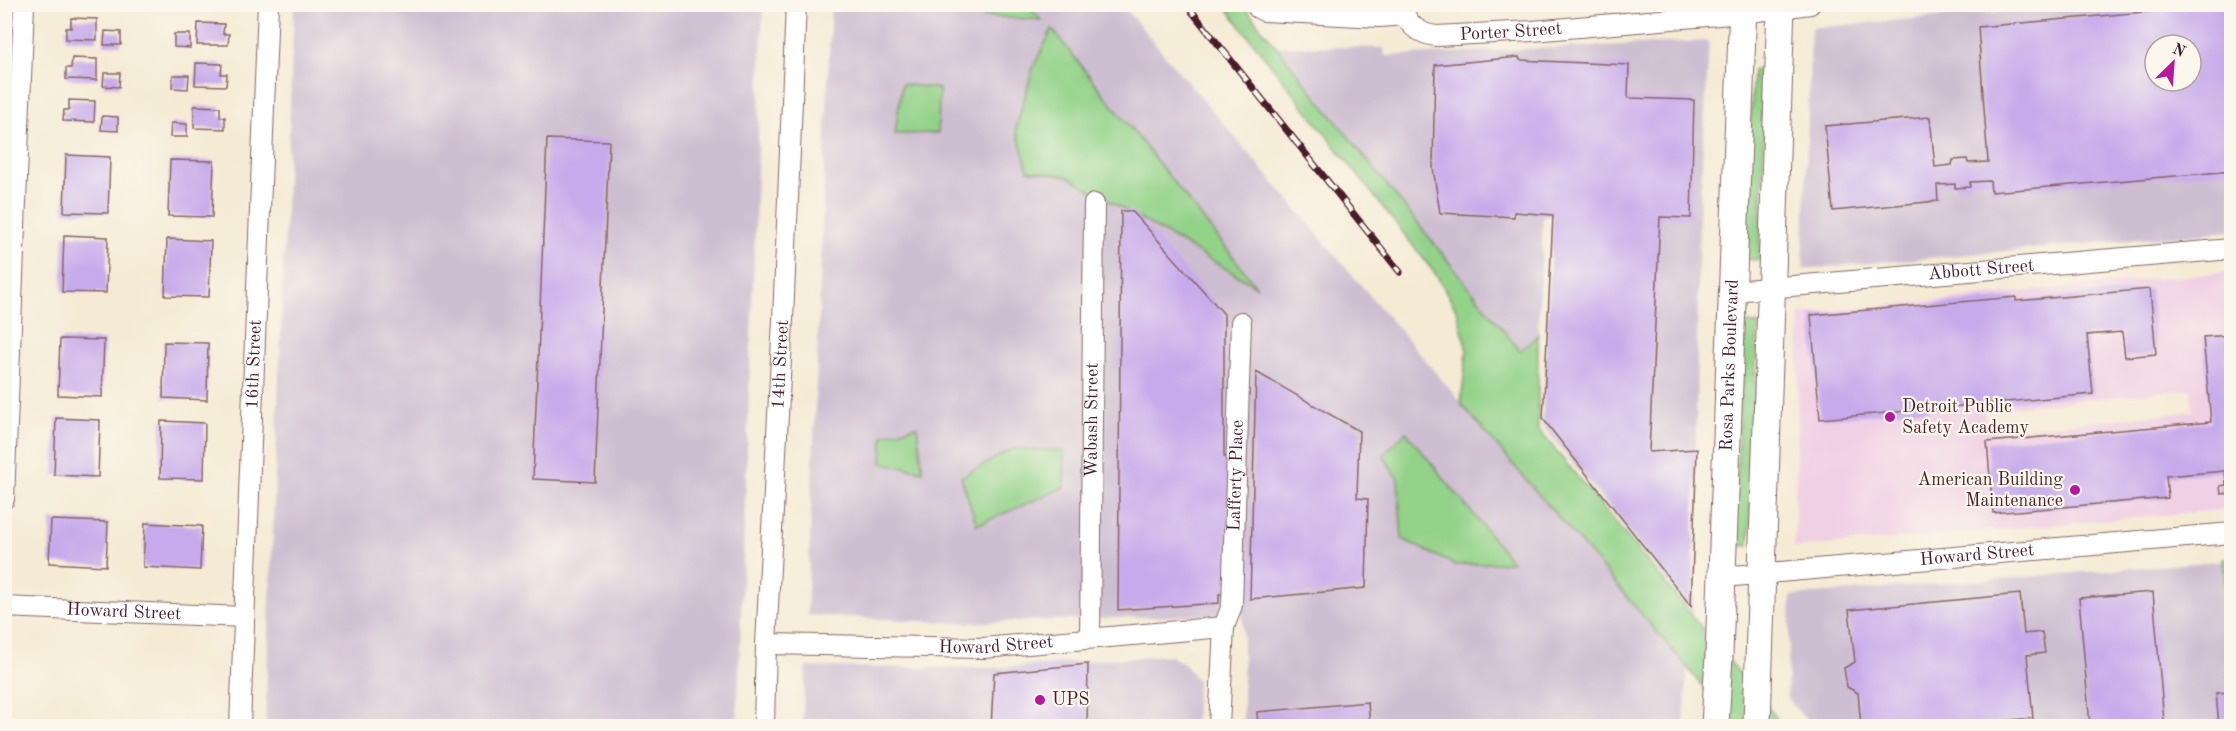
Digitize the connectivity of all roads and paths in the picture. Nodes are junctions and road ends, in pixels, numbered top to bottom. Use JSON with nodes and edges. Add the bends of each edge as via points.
{"nodes":[{"id":1,"x":24,"y":4,"type":"edge"},
{"id":2,"x":268,"y":4,"type":"edge"},
{"id":3,"x":796,"y":4,"type":"edge"},
{"id":4,"x":1810,"y":4,"type":"edge"},
{"id":5,"x":1781,"y":6,"type":"edge"},
{"id":6,"x":1258,"y":8,"type":"dead end"},
{"id":7,"x":1743,"y":9,"type":"edge"},
{"id":8,"x":1403,"y":10,"type":"edge"},
{"id":9,"x":14,"y":27,"type":"edge"},
{"id":10,"x":1778,"y":67,"type":"junction"},
{"id":11,"x":1741,"y":69,"type":"junction"},
{"id":12,"x":1094,"y":204,"type":"dead end"},
{"id":13,"x":2232,"y":249,"type":"edge"},
{"id":14,"x":1772,"y":289,"type":"junction"},
{"id":15,"x":1732,"y":291,"type":"junction"},
{"id":16,"x":1241,"y":322,"type":"dead end"},
{"id":17,"x":4,"y":499,"type":"edge"},
{"id":18,"x":2232,"y":533,"type":"edge"},
{"id":19,"x":1762,"y":575,"type":"junction"},
{"id":20,"x":1722,"y":577,"type":"junction"},
{"id":21,"x":4,"y":607,"type":"edge"},
{"id":22,"x":244,"y":617,"type":"junction"},
{"id":23,"x":1224,"y":627,"type":"junction"},
{"id":24,"x":1090,"y":638,"type":"junction"},
{"id":25,"x":766,"y":644,"type":"junction"},
{"id":26,"x":240,"y":726,"type":"edge"},
{"id":27,"x":764,"y":726,"type":"edge"},
{"id":28,"x":1219,"y":726,"type":"edge"},
{"id":29,"x":1715,"y":726,"type":"edge"},
{"id":30,"x":1757,"y":726,"type":"edge"}],
"edges":[{"from":1,"to":9,"type":"street"},
{"from":2,"to":22,"type":"street","name":"16th Street"},
{"from":3,"to":25,"type":"street","name":"14th Street"},
{"from":4,"to":5,"type":"street","name":"Porter Street"},
{"from":5,"to":7,"type":"street","name":"Porter Street"},
{"from":5,"to":10,"type":"main road"},
{"from":6,"to":8,"type":"street","name":"Porter Street","via":[[1379,17]]},
{"from":7,"to":8,"type":"street","name":"Porter Street","via":[[1532,32],[1436,36],[1412,27]]},
{"from":7,"to":11,"type":"main road","name":"Rosa Parks Boulevard"},
{"from":9,"to":17,"type":"street"},
{"from":10,"to":11,"type":"main road","via":[[1756,59],[1746,62]]},
{"from":10,"to":14,"type":"main road"},
{"from":11,"to":15,"type":"main road","name":"Rosa Parks Boulevard"},
{"from":12,"to":24,"type":"street","name":"Wabash Street"},
{"from":13,"to":14,"type":"street","name":"Abbott Street"},
{"from":14,"to":15,"type":"street","name":"Abbott Street"},
{"from":14,"to":19,"type":"main road"},
{"from":15,"to":20,"type":"main road","name":"Rosa Parks Boulevard"},
{"from":16,"to":23,"type":"street","name":"Lafferty Place","via":[[1232,605]]},
{"from":18,"to":19,"type":"street","name":"Howard Street"},
{"from":19,"to":20,"type":"street","name":"Howard Street"},
{"from":19,"to":30,"type":"main road","bridge":true},
{"from":20,"to":29,"type":"main road","name":"Rosa Parks Boulevard","bridge":true},
{"from":21,"to":22,"type":"street","name":"Howard Street"},
{"from":22,"to":26,"type":"street","name":"16th Street"},
{"from":23,"to":24,"type":"street","name":"Howard Street"},
{"from":23,"to":28,"type":"street","name":"Lafferty Place"},
{"from":24,"to":25,"type":"street","name":"Howard Street","via":[[983,648]]},
{"from":25,"to":27,"type":"street","name":"14th Street"}]}
